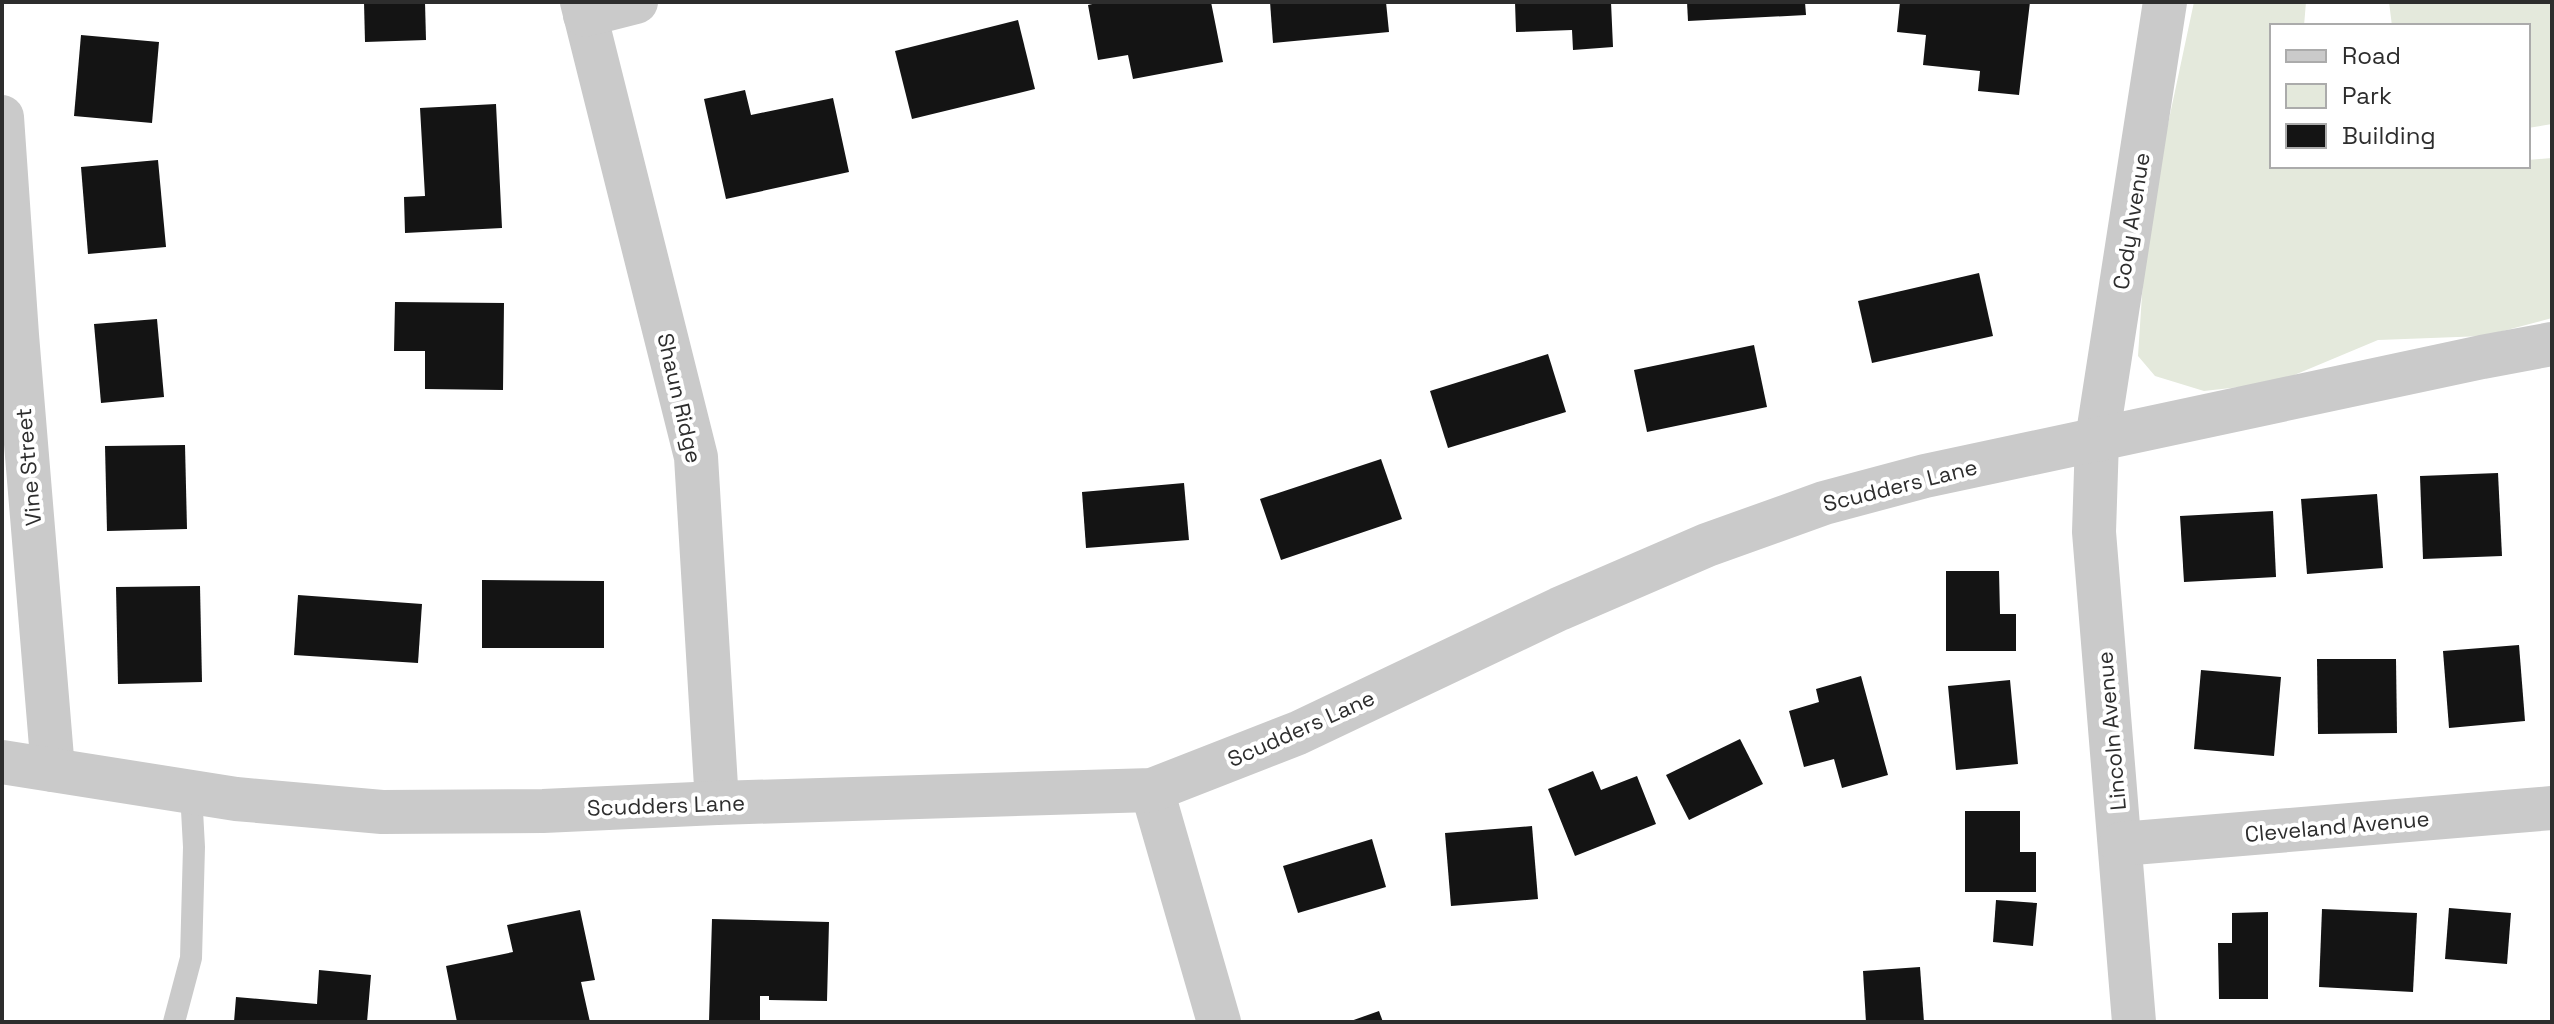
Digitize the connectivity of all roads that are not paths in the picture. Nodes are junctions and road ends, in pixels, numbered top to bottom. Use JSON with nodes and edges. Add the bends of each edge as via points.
{"nodes":[{"id":1,"x":636,"y":2,"type":"edge"},
{"id":2,"x":2165,"y":2,"type":"edge"},
{"id":3,"x":584,"y":8,"type":"edge"},
{"id":4,"x":2,"y":117,"type":"edge"},
{"id":5,"x":2552,"y":344,"type":"edge"},
{"id":6,"x":2097,"y":440,"type":"junction"},
{"id":7,"x":2,"y":762,"type":"edge"},
{"id":8,"x":53,"y":770,"type":"junction"},
{"id":9,"x":1152,"y":790,"type":"junction"},
{"id":10,"x":191,"y":792,"type":"junction"},
{"id":11,"x":717,"y":803,"type":"junction"},
{"id":12,"x":2552,"y":808,"type":"edge"},
{"id":13,"x":2121,"y":844,"type":"junction"},
{"id":14,"x":174,"y":1022,"type":"edge"},
{"id":15,"x":1219,"y":1022,"type":"edge"},
{"id":16,"x":2134,"y":1022,"type":"edge"}],
"edges":[{"from":1,"to":3,"type":"street"},
{"from":2,"to":6,"type":"street","name":"Cody Avenue"},
{"from":3,"to":11,"type":"street","name":"Shaun Ridge","via":[[696,457]]},
{"from":4,"to":8,"type":"street","name":"Vine Street"},
{"from":5,"to":6,"type":"street","name":"Scudders Lane"},
{"from":6,"to":9,"type":"street","name":"Scudders Lane","via":[[1824,503],[1707,545],[1298,733]]},
{"from":6,"to":13,"type":"street","name":"Lincoln Avenue","via":[[2094,532]]},
{"from":7,"to":8,"type":"street","name":"Scudders Lane"},
{"from":8,"to":10,"type":"street","name":"Scudders Lane"},
{"from":9,"to":11,"type":"street","name":"Scudders Lane"},
{"from":9,"to":15,"type":"street"},
{"from":10,"to":11,"type":"street","name":"Scudders Lane","via":[[382,812]]},
{"from":10,"to":14,"type":"lane","via":[[191,958]]},
{"from":12,"to":13,"type":"street","name":"Cleveland Avenue"},
{"from":13,"to":16,"type":"street","name":"Lincoln Avenue"}]}
